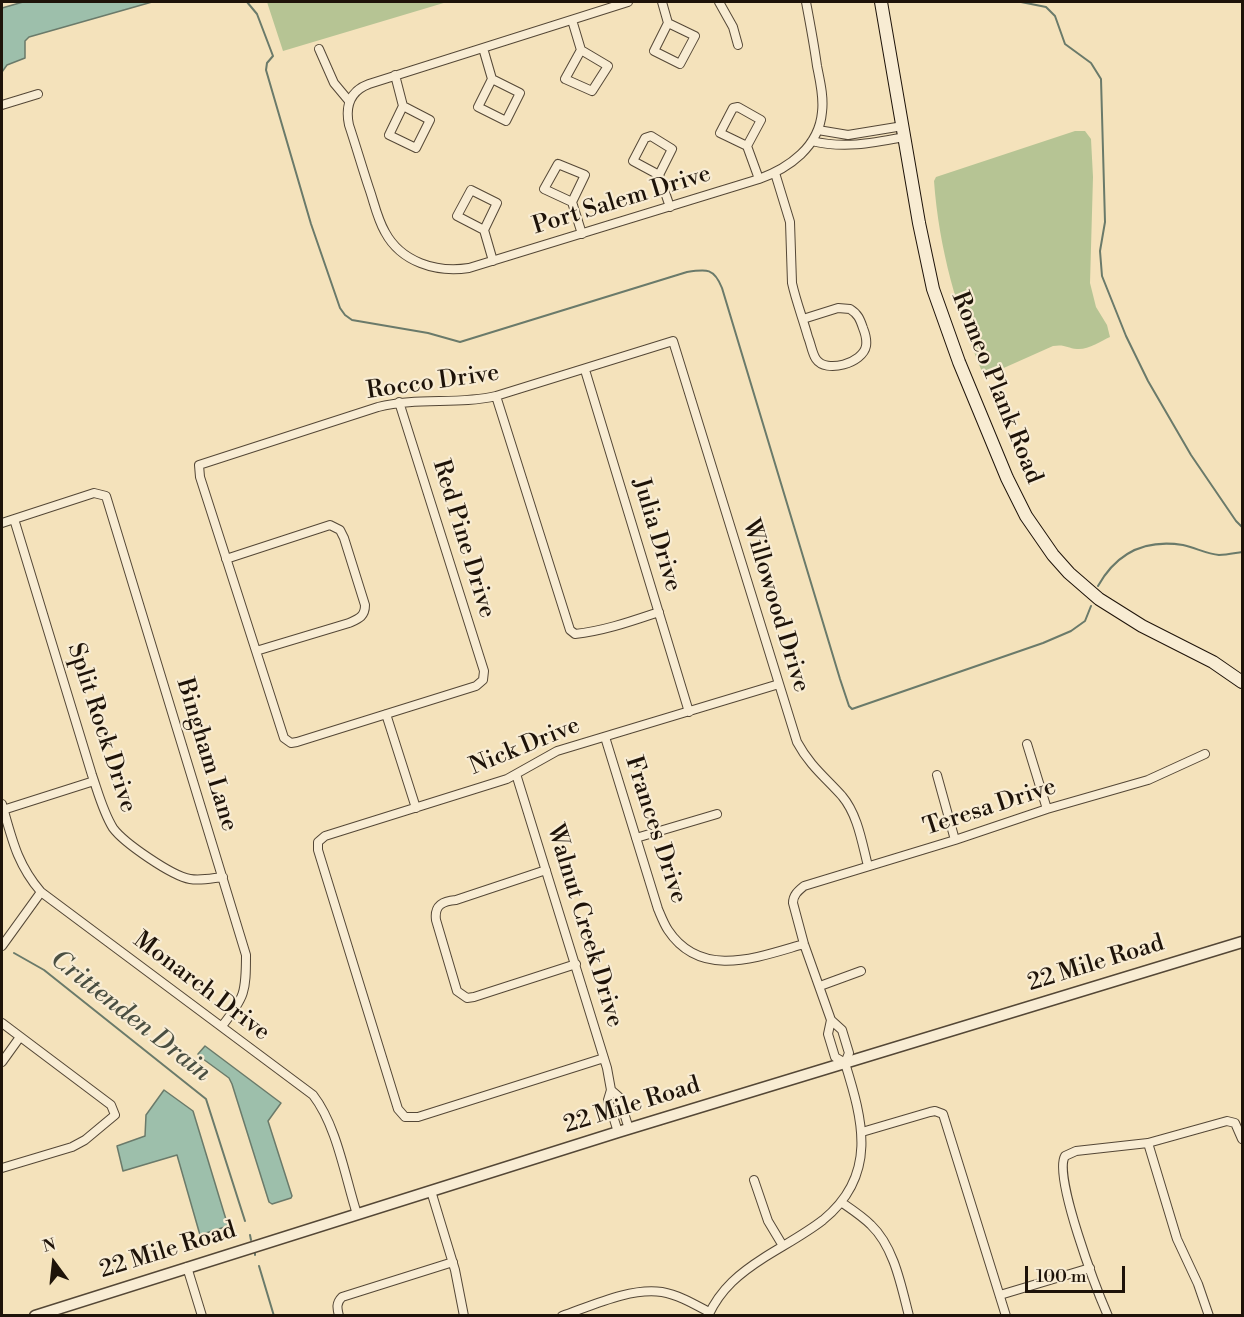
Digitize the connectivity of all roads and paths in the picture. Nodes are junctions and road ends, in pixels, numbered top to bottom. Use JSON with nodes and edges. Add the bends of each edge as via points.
{"nodes":[{"id":1,"x":628,"y":2,"type":"edge"},
{"id":2,"x":662,"y":2,"type":"edge"},
{"id":3,"x":719,"y":2,"type":"edge"},
{"id":4,"x":806,"y":2,"type":"edge"},
{"id":5,"x":881,"y":2,"type":"edge"},
{"id":6,"x":572,"y":20,"type":"junction"},
{"id":7,"x":668,"y":23,"type":"junction"},
{"id":8,"x":738,"y":45,"type":"dead end"},
{"id":9,"x":483,"y":48,"type":"junction"},
{"id":10,"x":319,"y":49,"type":"dead end"},
{"id":11,"x":580,"y":50,"type":"junction"},
{"id":12,"x":395,"y":75,"type":"junction"},
{"id":13,"x":492,"y":79,"type":"junction"},
{"id":14,"x":38,"y":94,"type":"dead end"},
{"id":15,"x":349,"y":101,"type":"junction"},
{"id":16,"x":2,"y":105,"type":"edge"},
{"id":17,"x":403,"y":106,"type":"junction"},
{"id":18,"x":818,"y":130,"type":"junction"},
{"id":19,"x":904,"y":132,"type":"junction"},
{"id":20,"x":812,"y":141,"type":"junction"},
{"id":21,"x":747,"y":146,"type":"junction"},
{"id":22,"x":775,"y":173,"type":"junction"},
{"id":23,"x":659,"y":175,"type":"junction"},
{"id":24,"x":759,"y":179,"type":"junction"},
{"id":25,"x":572,"y":202,"type":"junction"},
{"id":26,"x":670,"y":207,"type":"junction"},
{"id":27,"x":484,"y":230,"type":"junction"},
{"id":28,"x":582,"y":234,"type":"junction"},
{"id":29,"x":493,"y":261,"type":"junction"},
{"id":30,"x":803,"y":319,"type":"junction"},
{"id":31,"x":674,"y":341,"type":"joint"},
{"id":32,"x":585,"y":370,"type":"junction"},
{"id":33,"x":496,"y":396,"type":"junction"},
{"id":34,"x":399,"y":402,"type":"junction"},
{"id":35,"x":14,"y":519,"type":"junction"},
{"id":36,"x":2,"y":523,"type":"edge"},
{"id":37,"x":226,"y":559,"type":"junction"},
{"id":38,"x":659,"y":612,"type":"junction"},
{"id":39,"x":256,"y":651,"type":"junction"},
{"id":40,"x":1242,"y":682,"type":"edge"},
{"id":41,"x":779,"y":684,"type":"junction"},
{"id":42,"x":689,"y":711,"type":"junction"},
{"id":43,"x":386,"y":714,"type":"junction"},
{"id":44,"x":605,"y":737,"type":"junction"},
{"id":45,"x":1027,"y":744,"type":"dead end"},
{"id":46,"x":1205,"y":754,"type":"dead end"},
{"id":47,"x":516,"y":774,"type":"junction"},
{"id":48,"x":937,"y":775,"type":"dead end"},
{"id":49,"x":94,"y":781,"type":"junction"},
{"id":50,"x":2,"y":807,"type":"edge"},
{"id":51,"x":416,"y":808,"type":"junction"},
{"id":52,"x":1047,"y":809,"type":"junction"},
{"id":53,"x":717,"y":814,"type":"dead end"},
{"id":54,"x":636,"y":838,"type":"junction"},
{"id":55,"x":955,"y":840,"type":"junction"},
{"id":56,"x":868,"y":866,"type":"junction"},
{"id":57,"x":546,"y":870,"type":"junction"},
{"id":58,"x":223,"y":877,"type":"junction"},
{"id":59,"x":41,"y":892,"type":"junction"},
{"id":60,"x":1242,"y":942,"type":"edge"},
{"id":61,"x":804,"y":944,"type":"junction"},
{"id":62,"x":2,"y":946,"type":"edge"},
{"id":63,"x":576,"y":964,"type":"junction"},
{"id":64,"x":861,"y":971,"type":"dead end"},
{"id":65,"x":820,"y":986,"type":"junction"},
{"id":66,"x":831,"y":1020,"type":"junction"},
{"id":67,"x":2,"y":1023,"type":"edge"},
{"id":68,"x":222,"y":1026,"type":"junction"},
{"id":69,"x":20,"y":1036,"type":"junction"},
{"id":70,"x":604,"y":1058,"type":"junction"},
{"id":71,"x":2,"y":1062,"type":"edge"},
{"id":72,"x":845,"y":1063,"type":"junction"},
{"id":73,"x":611,"y":1090,"type":"junction"},
{"id":74,"x":629,"y":1129,"type":"junction"},
{"id":75,"x":618,"y":1132,"type":"junction"},
{"id":76,"x":862,"y":1132,"type":"junction"},
{"id":77,"x":1242,"y":1139,"type":"edge"},
{"id":78,"x":1148,"y":1143,"type":"junction"},
{"id":79,"x":2,"y":1168,"type":"edge"},
{"id":80,"x":754,"y":1180,"type":"dead end"},
{"id":81,"x":431,"y":1191,"type":"junction"},
{"id":82,"x":841,"y":1202,"type":"junction"},
{"id":83,"x":357,"y":1214,"type":"junction"},
{"id":84,"x":783,"y":1246,"type":"junction"},
{"id":85,"x":453,"y":1262,"type":"junction"},
{"id":86,"x":187,"y":1267,"type":"junction"},
{"id":87,"x":1090,"y":1268,"type":"junction"},
{"id":88,"x":1000,"y":1295,"type":"junction"},
{"id":89,"x":709,"y":1314,"type":"edge"},
{"id":90,"x":34,"y":1316,"type":"edge"},
{"id":91,"x":202,"y":1316,"type":"edge"},
{"id":92,"x":339,"y":1316,"type":"edge"},
{"id":93,"x":464,"y":1316,"type":"edge"},
{"id":94,"x":562,"y":1316,"type":"edge"},
{"id":95,"x":909,"y":1316,"type":"edge"},
{"id":96,"x":1006,"y":1316,"type":"edge"},
{"id":97,"x":1108,"y":1316,"type":"edge"},
{"id":98,"x":1209,"y":1316,"type":"edge"}],
"edges":[{"from":1,"to":6,"type":"street"},
{"from":2,"to":7,"type":"street"},
{"from":3,"to":8,"type":"street"},
{"from":4,"to":18,"type":"street","via":[[822,93]]},
{"from":5,"to":19,"type":"main road","name":"Romeo Plank Road"},
{"from":6,"to":9,"type":"street"},
{"from":6,"to":11,"type":"street"},
{"from":7,"to":7,"type":"street","via":[[654,51],[680,64],[695,36]]},
{"from":9,"to":12,"type":"street"},
{"from":9,"to":13,"type":"street"},
{"from":10,"to":15,"type":"street","via":[[334,83]]},
{"from":11,"to":11,"type":"street","via":[[565,79],[592,91],[608,66]]},
{"from":12,"to":15,"type":"street","via":[[364,86]]},
{"from":12,"to":17,"type":"street"},
{"from":13,"to":13,"type":"street","via":[[478,107],[506,121],[520,93]]},
{"from":14,"to":16,"type":"street"},
{"from":15,"to":29,"type":"street","name":"Port Salem Drive","via":[[349,125],[390,240],[402,252],[435,268],[469,268]]},
{"from":17,"to":17,"type":"street","via":[[389,135],[416,148],[430,120]]},
{"from":18,"to":19,"type":"street","via":[[848,135]]},
{"from":18,"to":20,"type":"street","name":"Port Salem Drive"},
{"from":19,"to":20,"type":"street","via":[[851,146]]},
{"from":19,"to":40,"type":"main road","name":"Romeo Plank Road","via":[[940,312],[1007,478],[1035,530],[1069,573],[1099,599]]},
{"from":20,"to":22,"type":"street","name":"Port Salem Drive","via":[[798,158]]},
{"from":21,"to":21,"type":"street","via":[[720,133],[733,108],[761,120]]},
{"from":21,"to":24,"type":"street"},
{"from":22,"to":24,"type":"street","name":"Port Salem Drive"},
{"from":22,"to":30,"type":"street","via":[[790,222],[792,283]]},
{"from":23,"to":23,"type":"street","via":[[633,161],[645,138],[651,136],[672,149]]},
{"from":23,"to":26,"type":"street"},
{"from":24,"to":26,"type":"street","name":"Port Salem Drive"},
{"from":25,"to":25,"type":"street","via":[[544,189],[558,164],[585,175]]},
{"from":25,"to":28,"type":"street"},
{"from":26,"to":28,"type":"street","name":"Port Salem Drive"},
{"from":27,"to":27,"type":"street","via":[[457,216],[471,190],[497,203]]},
{"from":27,"to":29,"type":"street"},
{"from":28,"to":29,"type":"street","name":"Port Salem Drive"},
{"from":30,"to":30,"type":"street","via":[[820,363],[829,366],[853,360],[865,350],[866,338],[859,317],[850,309]]},
{"from":31,"to":32,"type":"street","name":"Rocco Drive"},
{"from":31,"to":41,"type":"street","name":"Willowood Drive"},
{"from":32,"to":33,"type":"street","name":"Rocco Drive"},
{"from":32,"to":38,"type":"street","name":"Julia Drive"},
{"from":33,"to":34,"type":"street","name":"Rocco Drive"},
{"from":33,"to":38,"type":"street","via":[[570,630],[584,633]]},
{"from":34,"to":37,"type":"street","name":"Rocco Drive","via":[[199,465]]},
{"from":34,"to":43,"type":"street","name":"Red Pine Drive","via":[[484,671],[483,680],[476,686]]},
{"from":35,"to":36,"type":"street"},
{"from":35,"to":49,"type":"street","name":"Split Rock Drive"},
{"from":35,"to":58,"type":"street","name":"Bingham Lane","via":[[94,494],[106,496]]},
{"from":37,"to":39,"type":"street"},
{"from":37,"to":39,"type":"street","via":[[325,526],[337,527],[342,533],[365,605],[362,616]]},
{"from":38,"to":42,"type":"street","name":"Julia Drive"},
{"from":39,"to":43,"type":"street","via":[[287,741],[297,742]]},
{"from":41,"to":42,"type":"street","name":"Nick Drive"},
{"from":41,"to":56,"type":"street","name":"Willowood Drive","via":[[797,742],[817,772],[843,797],[858,827]]},
{"from":42,"to":44,"type":"street","name":"Nick Drive"},
{"from":43,"to":51,"type":"street"},
{"from":44,"to":47,"type":"street","name":"Nick Drive","via":[[557,751]]},
{"from":44,"to":54,"type":"street","name":"Frances Drive"},
{"from":45,"to":52,"type":"street"},
{"from":46,"to":52,"type":"street","name":"Teresa Drive","via":[[1149,780]]},
{"from":47,"to":51,"type":"street","name":"Nick Drive"},
{"from":47,"to":57,"type":"street","name":"Walnut Creek Drive"},
{"from":48,"to":55,"type":"street"},
{"from":49,"to":50,"type":"street"},
{"from":49,"to":58,"type":"street","name":"Split Rock Drive","via":[[106,815],[120,836],[173,874],[191,879]]},
{"from":50,"to":59,"type":"street","name":"Monarch Drive","via":[[16,852]]},
{"from":51,"to":70,"type":"street","name":"Nick Drive","via":[[321,838],[317,845],[398,1108],[405,1117],[418,1117]]},
{"from":52,"to":55,"type":"street","name":"Teresa Drive"},
{"from":53,"to":54,"type":"street"},
{"from":54,"to":61,"type":"street","name":"Frances Drive","via":[[650,886],[668,930],[679,944],[711,960],[736,961]]},
{"from":55,"to":56,"type":"street","name":"Teresa Drive"},
{"from":56,"to":61,"type":"street","name":"Teresa Drive","via":[[804,886],[793,897]]},
{"from":57,"to":63,"type":"street","name":"Walnut Creek Drive"},
{"from":57,"to":63,"type":"street","via":[[439,905],[436,920],[457,991],[467,998]]},
{"from":58,"to":68,"type":"street","name":"Bingham Lane","via":[[246,955],[246,979],[240,1004]]},
{"from":59,"to":62,"type":"street"},
{"from":59,"to":68,"type":"street","name":"Monarch Drive"},
{"from":60,"to":72,"type":"street","name":"22 Mile Road"},
{"from":61,"to":65,"type":"street"},
{"from":63,"to":70,"type":"street","name":"Walnut Creek Drive"},
{"from":64,"to":65,"type":"street"},
{"from":65,"to":66,"type":"street"},
{"from":66,"to":72,"type":"street","via":[[842,1030],[849,1053]]},
{"from":66,"to":72,"type":"street","via":[[828,1034],[835,1057]]},
{"from":67,"to":69,"type":"street"},
{"from":68,"to":83,"type":"street","name":"Monarch Drive","via":[[313,1095],[322,1107]]},
{"from":69,"to":71,"type":"street"},
{"from":69,"to":79,"type":"street","via":[[111,1105],[116,1114],[72,1147]]},
{"from":70,"to":73,"type":"street","name":"Walnut Creek Drive"},
{"from":72,"to":74,"type":"street","name":"22 Mile Road"},
{"from":72,"to":76,"type":"street"},
{"from":73,"to":74,"type":"street","name":"Walnut Creek Drive","via":[[619,1097]]},
{"from":73,"to":75,"type":"street","name":"Walnut Creek Drive","via":[[608,1100]]},
{"from":74,"to":75,"type":"street","name":"22 Mile Road"},
{"from":75,"to":81,"type":"street","name":"22 Mile Road"},
{"from":76,"to":82,"type":"street","via":[[858,1166]]},
{"from":76,"to":88,"type":"street","via":[[930,1112],[940,1112],[945,1117]]},
{"from":77,"to":78,"type":"street","via":[[1239,1127],[1232,1121]]},
{"from":78,"to":87,"type":"street","via":[[1076,1151],[1065,1156],[1062,1165],[1066,1191]]},
{"from":78,"to":98,"type":"street","via":[[1177,1239]]},
{"from":80,"to":84,"type":"street","via":[[768,1221]]},
{"from":81,"to":83,"type":"street","name":"22 Mile Road"},
{"from":81,"to":85,"type":"street"},
{"from":82,"to":84,"type":"street","via":[[825,1218]]},
{"from":82,"to":95,"type":"street","via":[[870,1224],[883,1240]]},
{"from":83,"to":86,"type":"street","name":"22 Mile Road"},
{"from":84,"to":89,"type":"street","via":[[735,1277]]},
{"from":85,"to":92,"type":"street","via":[[346,1296],[338,1301]]},
{"from":85,"to":93,"type":"street"},
{"from":86,"to":90,"type":"street","name":"22 Mile Road"},
{"from":86,"to":91,"type":"street"},
{"from":87,"to":88,"type":"street"},
{"from":87,"to":97,"type":"street"},
{"from":88,"to":96,"type":"street"},
{"from":89,"to":94,"type":"street","via":[[671,1294],[651,1291]]}]}
